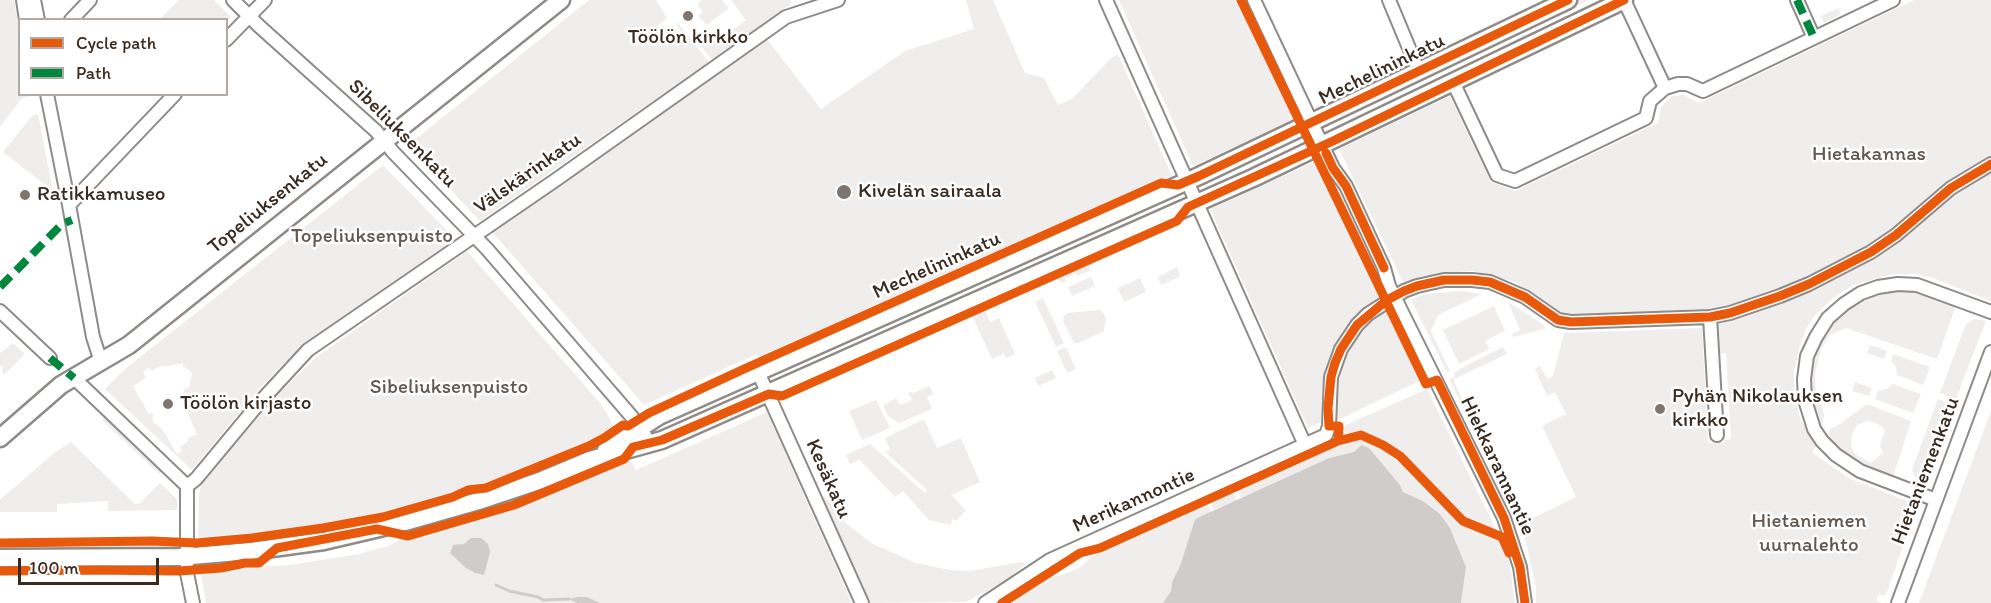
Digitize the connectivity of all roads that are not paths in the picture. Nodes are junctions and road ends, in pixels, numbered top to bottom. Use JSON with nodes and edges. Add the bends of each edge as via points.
{"nodes":[{"id":1,"x":22,"y":0,"type":"edge"},
{"id":2,"x":34,"y":0,"type":"edge"},
{"id":3,"x":90,"y":0,"type":"edge"},
{"id":4,"x":233,"y":0,"type":"edge"},
{"id":5,"x":265,"y":0,"type":"edge"},
{"id":6,"x":561,"y":0,"type":"edge"},
{"id":7,"x":838,"y":0,"type":"edge"},
{"id":8,"x":1106,"y":0,"type":"edge"},
{"id":9,"x":1254,"y":0,"type":"edge"},
{"id":10,"x":1389,"y":0,"type":"edge"},
{"id":11,"x":1568,"y":0,"type":"edge"},
{"id":12,"x":1624,"y":0,"type":"edge"},
{"id":13,"x":1797,"y":0,"type":"edge"},
{"id":14,"x":1893,"y":0,"type":"edge"},
{"id":15,"x":801,"y":5,"type":"edge"},
{"id":16,"x":249,"y":16,"type":"junction"},
{"id":17,"x":26,"y":18,"type":"edge"},
{"id":18,"x":38,"y":18,"type":"edge"},
{"id":19,"x":74,"y":18,"type":"edge"},
{"id":20,"x":228,"y":38,"type":"edge"},
{"id":21,"x":1814,"y":38,"type":"junction"},
{"id":22,"x":1419,"y":72,"type":"junction"},
{"id":23,"x":1453,"y":82,"type":"junction"},
{"id":24,"x":1665,"y":88,"type":"junction"},
{"id":25,"x":47,"y":96,"type":"edge"},
{"id":26,"x":173,"y":96,"type":"edge"},
{"id":27,"x":1312,"y":123,"type":"junction"},
{"id":28,"x":384,"y":141,"type":"junction"},
{"id":29,"x":1322,"y":146,"type":"junction"},
{"id":30,"x":1991,"y":164,"type":"edge"},
{"id":31,"x":1187,"y":181,"type":"junction"},
{"id":32,"x":1197,"y":203,"type":"junction"},
{"id":33,"x":69,"y":205,"type":"junction"},
{"id":34,"x":474,"y":236,"type":"junction"},
{"id":35,"x":1394,"y":296,"type":"junction"},
{"id":36,"x":0,"y":311,"type":"edge"},
{"id":37,"x":1991,"y":312,"type":"edge"},
{"id":38,"x":1710,"y":317,"type":"junction"},
{"id":39,"x":1991,"y":352,"type":"edge"},
{"id":40,"x":50,"y":358,"type":"dead end"},
{"id":41,"x":101,"y":362,"type":"junction"},
{"id":42,"x":759,"y":372,"type":"junction"},
{"id":43,"x":74,"y":378,"type":"junction"},
{"id":44,"x":769,"y":394,"type":"junction"},
{"id":45,"x":640,"y":427,"type":"junction"},
{"id":46,"x":1717,"y":435,"type":"dead end"},
{"id":47,"x":0,"y":438,"type":"edge"},
{"id":48,"x":650,"y":444,"type":"junction"},
{"id":49,"x":1305,"y":445,"type":"junction"},
{"id":50,"x":590,"y":460,"type":"junction"},
{"id":51,"x":187,"y":486,"type":"junction"},
{"id":52,"x":1936,"y":500,"type":"junction"},
{"id":53,"x":186,"y":556,"type":"junction"},
{"id":54,"x":0,"y":558,"type":"edge"},
{"id":55,"x":193,"y":603,"type":"edge"},
{"id":56,"x":862,"y":603,"type":"edge"},
{"id":57,"x":985,"y":603,"type":"edge"},
{"id":58,"x":1526,"y":603,"type":"edge"},
{"id":59,"x":1898,"y":603,"type":"edge"}],
"edges":[{"from":1,"to":17,"type":"street"},
{"from":2,"to":18,"type":"street"},
{"from":3,"to":19,"type":"street"},
{"from":4,"to":16,"type":"street","name":"Sibeliuksenkatu"},
{"from":5,"to":16,"type":"street"},
{"from":6,"to":28,"type":"main road","name":"Topeliuksenkatu"},
{"from":7,"to":15,"type":"street","name":"Välskärinkatu"},
{"from":8,"to":31,"type":"street"},
{"from":9,"to":27,"type":"street","name":"Hiekkarannantie"},
{"from":10,"to":22,"type":"street"},
{"from":11,"to":22,"type":"main road","name":"Mechelininkatu"},
{"from":12,"to":23,"type":"main road","name":"Mechelininkatu"},
{"from":12,"to":24,"type":"street"},
{"from":13,"to":21,"type":"street"},
{"from":14,"to":21,"type":"street"},
{"from":15,"to":34,"type":"street","name":"Välskärinkatu"},
{"from":16,"to":20,"type":"street"},
{"from":16,"to":28,"type":"street","name":"Sibeliuksenkatu"},
{"from":21,"to":24,"type":"street","via":[[1703,91],[1687,84]]},
{"from":22,"to":27,"type":"main road","name":"Mechelininkatu"},
{"from":23,"to":24,"type":"street","via":[[1497,175],[1515,181],[1646,118],[1650,101]]},
{"from":23,"to":29,"type":"main road","name":"Mechelininkatu"},
{"from":25,"to":33,"type":"street"},
{"from":26,"to":33,"type":"street"},
{"from":27,"to":29,"type":"street","name":"Hiekkarannantie"},
{"from":27,"to":31,"type":"main road","name":"Mechelininkatu"},
{"from":28,"to":34,"type":"street","name":"Sibeliuksenkatu"},
{"from":28,"to":41,"type":"main road","name":"Topeliuksenkatu","via":[[129,345]]},
{"from":29,"to":32,"type":"main road","name":"Mechelininkatu"},
{"from":29,"to":35,"type":"street","name":"Hiekkarannantie","via":[[1346,186]]},
{"from":30,"to":38,"type":"street","via":[[1951,188],[1871,252],[1780,296]]},
{"from":31,"to":32,"type":"street"},
{"from":31,"to":42,"type":"main road","name":"Mechelininkatu"},
{"from":32,"to":44,"type":"main road","name":"Mechelininkatu"},
{"from":32,"to":49,"type":"street"},
{"from":33,"to":41,"type":"street"},
{"from":34,"to":45,"type":"street","name":"Sibeliuksenkatu"},
{"from":34,"to":51,"type":"street","name":"Välskärinkatu","via":[[308,350]]},
{"from":35,"to":38,"type":"street","via":[[1433,281],[1472,280],[1512,290],[1563,322]]},
{"from":35,"to":49,"type":"street","name":"Merikannontie","via":[[1357,325],[1341,349],[1330,377],[1328,431]]},
{"from":35,"to":58,"type":"street","name":"Hiekkarannantie","via":[[1504,518],[1520,567]]},
{"from":36,"to":40,"type":"street"},
{"from":37,"to":52,"type":"street","via":[[1917,285],[1878,287],[1861,293],[1828,318],[1807,356],[1805,400],[1822,441],[1860,471]]},
{"from":38,"to":46,"type":"street"},
{"from":39,"to":52,"type":"street","name":"Hietaniemenkatu"},
{"from":41,"to":43,"type":"main road","name":"Topeliuksenkatu"},
{"from":42,"to":44,"type":"street","name":"Kesäkatu"},
{"from":42,"to":45,"type":"main road","name":"Mechelininkatu"},
{"from":43,"to":47,"type":"main road","name":"Topeliuksenkatu"},
{"from":43,"to":51,"type":"street"},
{"from":44,"to":48,"type":"main road","name":"Mechelininkatu"},
{"from":44,"to":56,"type":"street","name":"Kesäkatu"},
{"from":45,"to":48,"type":"street","name":"Sibeliuksenkatu"},
{"from":45,"to":50,"type":"main road","name":"Mechelininkatu"},
{"from":48,"to":50,"type":"main road","name":"Mechelininkatu"},
{"from":49,"to":57,"type":"street","name":"Merikannontie","via":[[1050,560]]},
{"from":50,"to":53,"type":"main road","name":"Mechelininkatu","via":[[482,501],[377,529],[277,548]]},
{"from":51,"to":53,"type":"street"},
{"from":52,"to":59,"type":"street","name":"Hietaniemenkatu"},
{"from":53,"to":54,"type":"main road","name":"Mechelininkatu"},
{"from":53,"to":55,"type":"street"}]}
